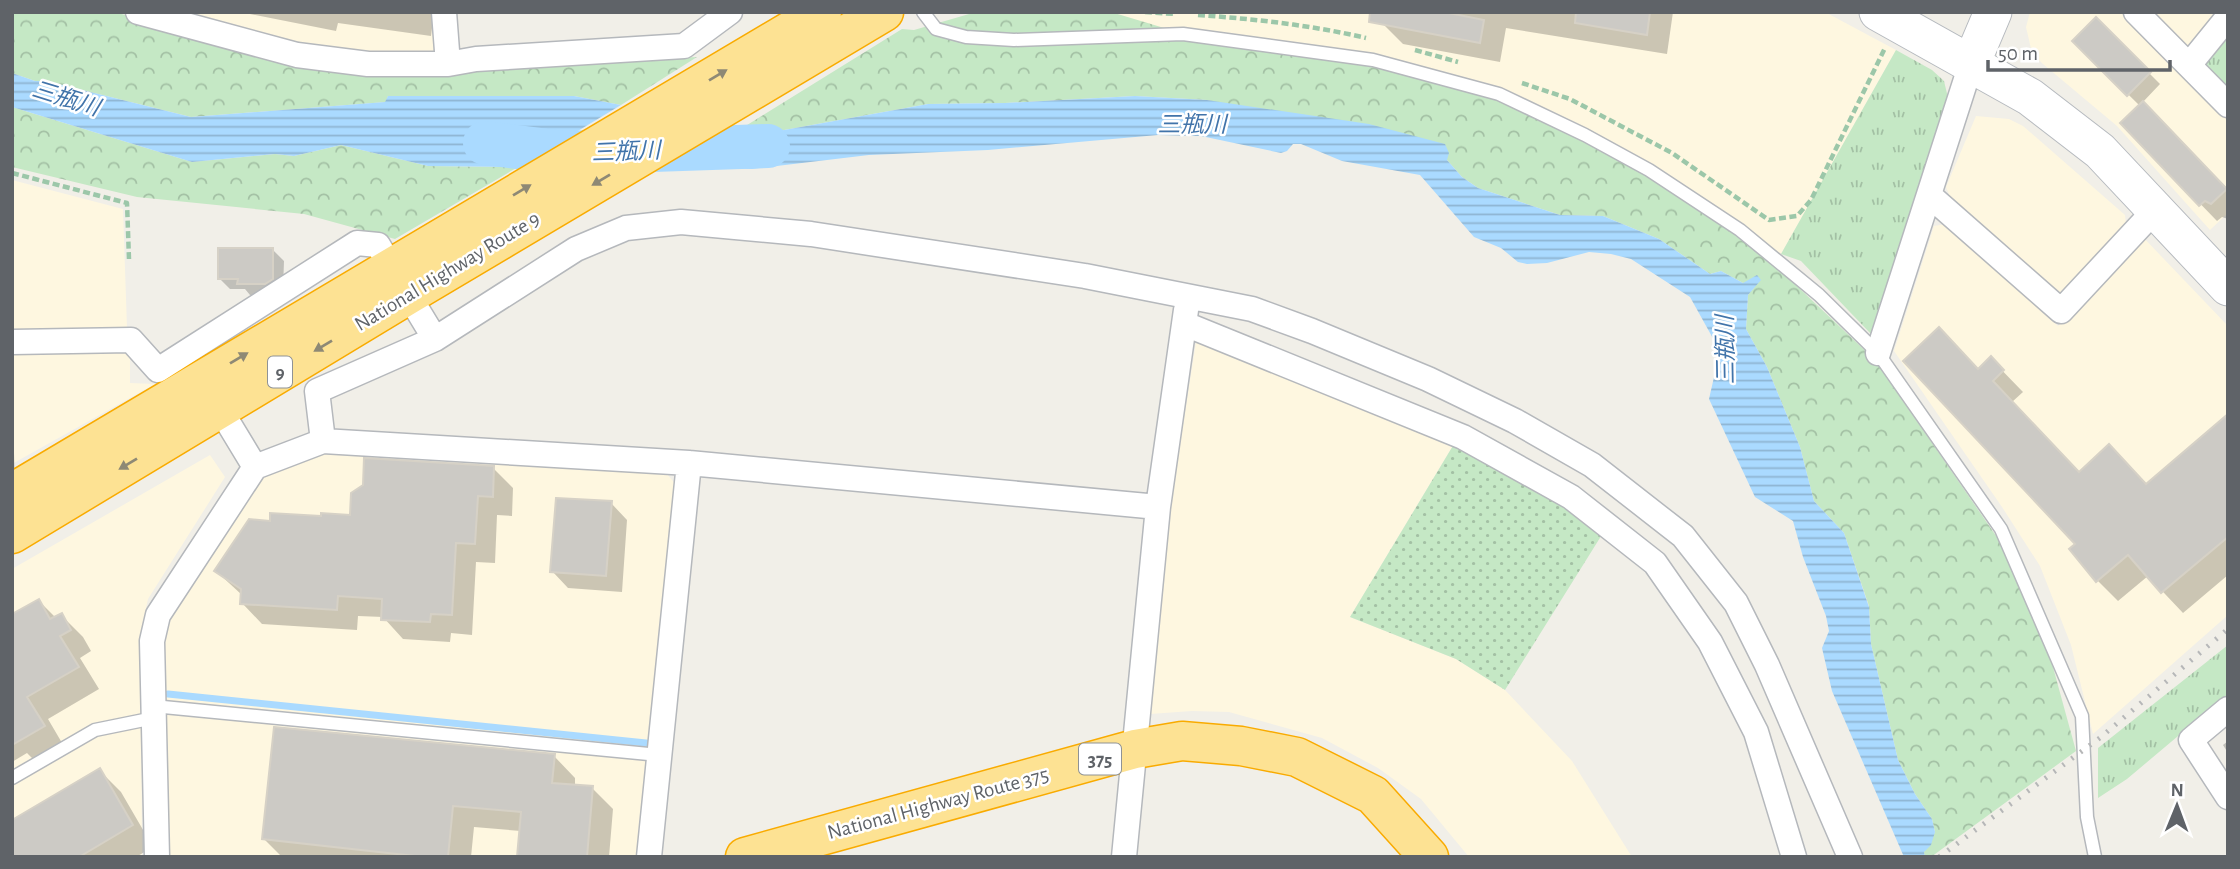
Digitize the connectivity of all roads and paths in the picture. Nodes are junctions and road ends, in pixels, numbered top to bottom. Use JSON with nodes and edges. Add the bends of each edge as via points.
{"nodes":[{"id":1,"x":138,"y":12,"type":"edge"},
{"id":2,"x":444,"y":12,"type":"edge"},
{"id":3,"x":730,"y":12,"type":"edge"},
{"id":4,"x":884,"y":12,"type":"edge"},
{"id":5,"x":923,"y":12,"type":"edge"},
{"id":6,"x":1145,"y":12,"type":"edge"},
{"id":7,"x":1993,"y":12,"type":"edge"},
{"id":8,"x":2136,"y":12,"type":"edge"},
{"id":9,"x":1182,"y":15,"type":"dead end"},
{"id":10,"x":1195,"y":15,"type":"dead end"},
{"id":11,"x":2228,"y":17,"type":"edge"},
{"id":12,"x":822,"y":25,"type":"edge"},
{"id":13,"x":1883,"y":26,"type":"edge"},
{"id":14,"x":1368,"y":39,"type":"dead end"},
{"id":15,"x":1405,"y":48,"type":"dead end"},
{"id":16,"x":448,"y":64,"type":"junction"},
{"id":17,"x":1970,"y":64,"type":"junction"},
{"id":18,"x":1468,"y":65,"type":"dead end"},
{"id":19,"x":2189,"y":65,"type":"junction"},
{"id":20,"x":1519,"y":82,"type":"dead end"},
{"id":21,"x":2228,"y":105,"type":"edge"},
{"id":22,"x":12,"y":173,"type":"edge"},
{"id":23,"x":1929,"y":195,"type":"junction"},
{"id":24,"x":2156,"y":209,"type":"junction"},
{"id":25,"x":129,"y":259,"type":"dead end"},
{"id":26,"x":400,"y":281,"type":"junction"},
{"id":27,"x":2228,"y":287,"type":"edge"},
{"id":28,"x":1188,"y":295,"type":"junction"},
{"id":29,"x":1185,"y":324,"type":"junction"},
{"id":30,"x":435,"y":339,"type":"junction"},
{"id":31,"x":12,"y":342,"type":"edge"},
{"id":32,"x":1878,"y":353,"type":"junction"},
{"id":33,"x":211,"y":394,"type":"junction"},
{"id":34,"x":323,"y":441,"type":"junction"},
{"id":35,"x":689,"y":463,"type":"junction"},
{"id":36,"x":255,"y":467,"type":"junction"},
{"id":37,"x":12,"y":493,"type":"edge"},
{"id":38,"x":1158,"y":507,"type":"junction"},
{"id":39,"x":12,"y":534,"type":"edge"},
{"id":40,"x":2228,"y":709,"type":"edge"},
{"id":41,"x":153,"y":712,"type":"junction"},
{"id":42,"x":1135,"y":749,"type":"junction"},
{"id":43,"x":659,"y":755,"type":"junction"},
{"id":44,"x":12,"y":778,"type":"edge"},
{"id":45,"x":2228,"y":797,"type":"edge"},
{"id":46,"x":157,"y":857,"type":"edge"},
{"id":47,"x":649,"y":857,"type":"edge"},
{"id":48,"x":745,"y":857,"type":"edge"},
{"id":49,"x":1124,"y":857,"type":"edge"},
{"id":50,"x":1429,"y":857,"type":"edge"},
{"id":51,"x":1794,"y":857,"type":"edge"},
{"id":52,"x":1850,"y":857,"type":"edge"},
{"id":53,"x":2095,"y":857,"type":"edge"}],
"edges":[{"from":1,"to":16,"type":"street","via":[[298,55],[368,64]]},
{"from":2,"to":16,"type":"street"},
{"from":3,"to":16,"type":"street","via":[[684,46]]},
{"from":4,"to":12,"type":"highway","name":"National Highway Route 9","number":"9"},
{"from":5,"to":32,"type":"lane","via":[[936,29],[966,37],[1014,40],[1182,34],[1373,60],[1499,94],[1649,170],[1740,230],[1819,295]]},
{"from":6,"to":9,"type":"path"},
{"from":7,"to":17,"type":"main road"},
{"from":8,"to":19,"type":"street"},
{"from":10,"to":14,"type":"path","via":[[1331,30]]},
{"from":11,"to":19,"type":"street"},
{"from":12,"to":26,"type":"highway","name":"National Highway Route 9","number":"9","one_way":true,"via":[[550,210]]},
{"from":26,"to":12,"type":"highway","name":"National Highway Route 9","number":"9","one_way":true,"via":[[463,225]]},
{"from":13,"to":17,"type":"main road"},
{"from":13,"to":20,"type":"path","via":[[1811,200],[1797,216],[1769,220],[1672,153],[1570,99]]},
{"from":15,"to":18,"type":"path"},
{"from":17,"to":23,"type":"street"},
{"from":17,"to":24,"type":"main road","via":[[2029,97],[2090,144]]},
{"from":19,"to":21,"type":"street"},
{"from":22,"to":25,"type":"path","via":[[127,202]]},
{"from":23,"to":24,"type":"street","via":[[2061,311]]},
{"from":23,"to":32,"type":"street"},
{"from":24,"to":27,"type":"main road"},
{"from":26,"to":30,"type":"street"},
{"from":26,"to":31,"type":"street","via":[[378,245],[357,243],[158,370],[131,340]]},
{"from":26,"to":33,"type":"highway","name":"National Highway Route 9","number":"9"},
{"from":28,"to":29,"type":"street"},
{"from":28,"to":30,"type":"street","via":[[811,233],[681,222],[626,228],[576,249]]},
{"from":28,"to":52,"type":"street","via":[[1252,309],[1312,331],[1516,421],[1592,465],[1683,536],[1736,603]]},
{"from":29,"to":38,"type":"street"},
{"from":29,"to":51,"type":"street","via":[[1463,437],[1571,497],[1655,564],[1710,642],[1756,732]]},
{"from":30,"to":34,"type":"street","via":[[317,391]]},
{"from":32,"to":53,"type":"lane","via":[[2001,529],[2038,611],[2082,716],[2087,817]]},
{"from":33,"to":36,"type":"street"},
{"from":33,"to":37,"type":"highway","name":"National Highway Route 9","number":"9"},
{"from":33,"to":39,"type":"highway","name":"National Highway Route 9","number":"9","one_way":true},
{"from":34,"to":35,"type":"street"},
{"from":34,"to":36,"type":"street"},
{"from":35,"to":38,"type":"street"},
{"from":35,"to":43,"type":"street"},
{"from":36,"to":41,"type":"street","via":[[158,615],[152,641]]},
{"from":38,"to":42,"type":"street"},
{"from":40,"to":45,"type":"street","via":[[2191,740]]},
{"from":41,"to":43,"type":"lane"},
{"from":41,"to":44,"type":"lane","via":[[95,730]]},
{"from":41,"to":46,"type":"street"},
{"from":42,"to":48,"type":"highway","name":"National Highway Route 375","number":"375"},
{"from":42,"to":49,"type":"street"},
{"from":42,"to":50,"type":"highway","name":"National Highway Route 375","number":"375","via":[[1182,741],[1297,757],[1373,795]]},
{"from":43,"to":47,"type":"street"}]}
